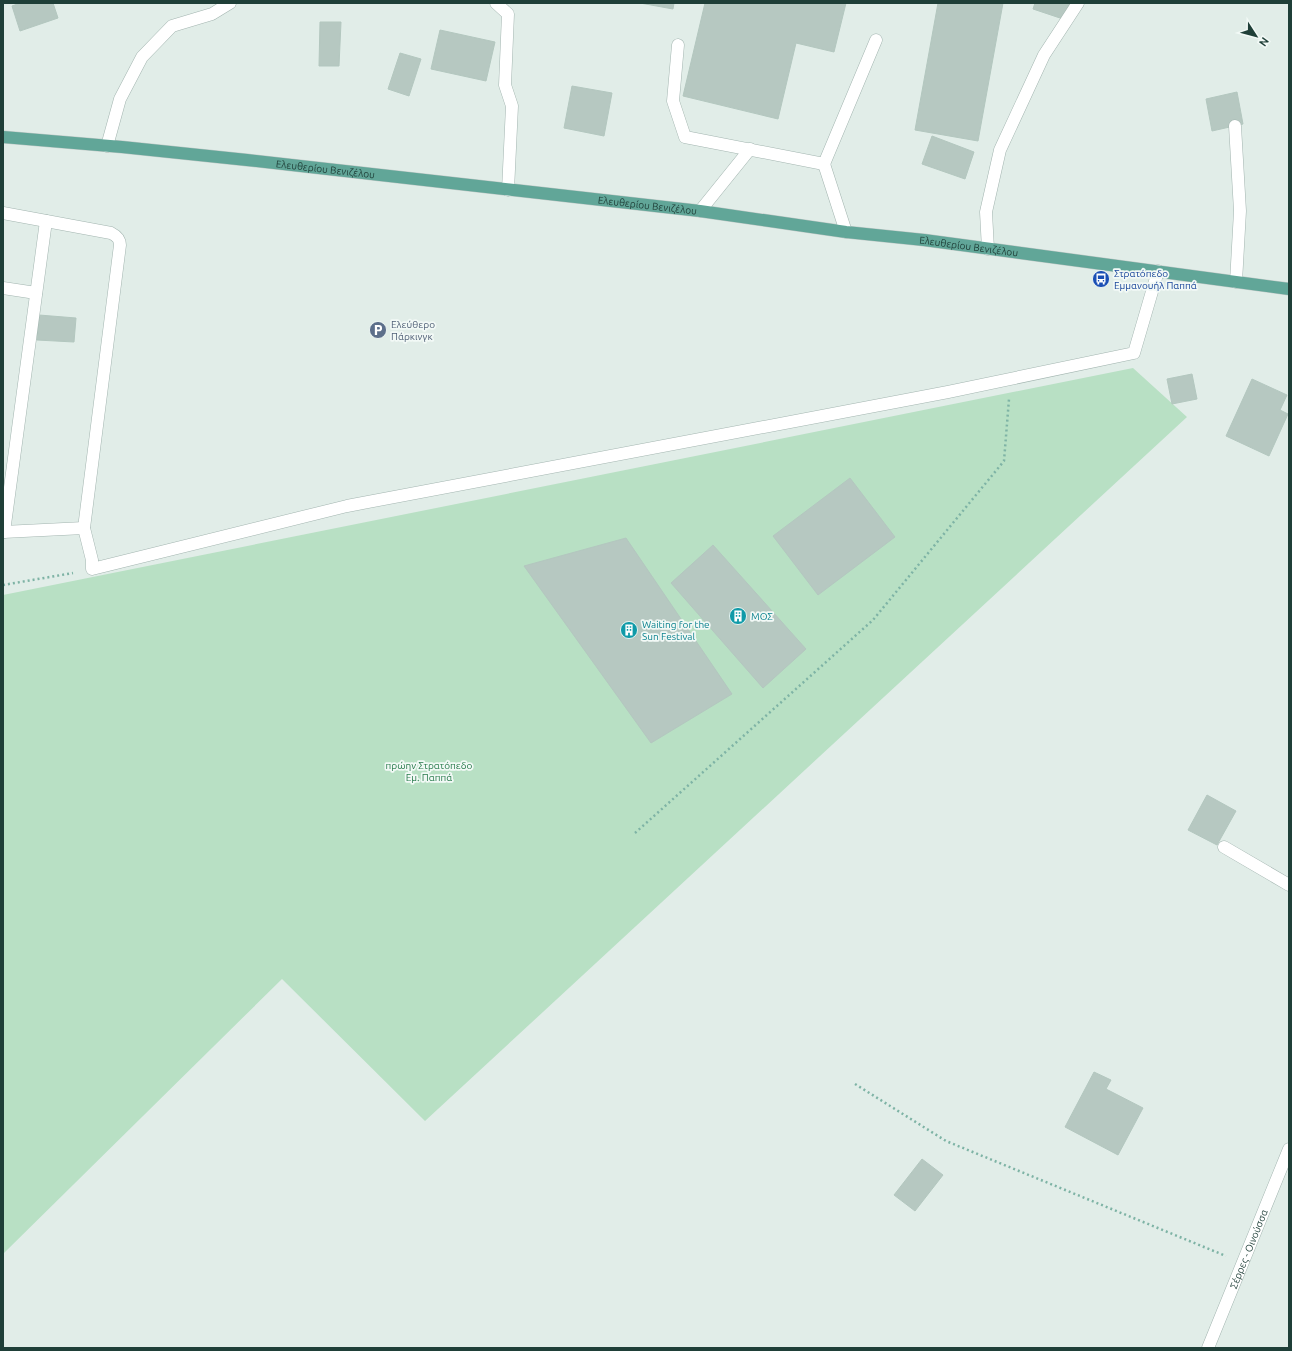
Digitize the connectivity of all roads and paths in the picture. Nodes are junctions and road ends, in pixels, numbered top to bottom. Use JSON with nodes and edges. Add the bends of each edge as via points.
{"nodes":[{"id":1,"x":230,"y":3,"type":"edge"},
{"id":2,"x":496,"y":3,"type":"edge"},
{"id":3,"x":1078,"y":3,"type":"edge"},
{"id":4,"x":876,"y":40,"type":"dead end"},
{"id":5,"x":678,"y":45,"type":"dead end"},
{"id":6,"x":1235,"y":126,"type":"dead end"},
{"id":7,"x":3,"y":137,"type":"edge"},
{"id":8,"x":107,"y":146,"type":"junction"},
{"id":9,"x":750,"y":149,"type":"junction"},
{"id":10,"x":824,"y":164,"type":"junction"},
{"id":11,"x":508,"y":190,"type":"junction"},
{"id":12,"x":700,"y":211,"type":"junction"},
{"id":13,"x":3,"y":213,"type":"edge"},
{"id":14,"x":46,"y":220,"type":"junction"},
{"id":15,"x":846,"y":232,"type":"junction"},
{"id":16,"x":988,"y":249,"type":"junction"},
{"id":17,"x":1158,"y":271,"type":"junction"},
{"id":18,"x":1236,"y":282,"type":"junction"},
{"id":19,"x":3,"y":288,"type":"edge"},
{"id":20,"x":1289,"y":289,"type":"edge"},
{"id":21,"x":36,"y":293,"type":"junction"},
{"id":22,"x":1010,"y":379,"type":"junction"},
{"id":23,"x":84,"y":528,"type":"junction"},
{"id":24,"x":4,"y":532,"type":"edge"},
{"id":25,"x":92,"y":569,"type":"junction"},
{"id":26,"x":3,"y":585,"type":"edge"},
{"id":27,"x":635,"y":833,"type":"dead end"},
{"id":28,"x":1224,"y":847,"type":"dead end"},
{"id":29,"x":1289,"y":885,"type":"edge"},
{"id":30,"x":855,"y":1084,"type":"dead end"},
{"id":31,"x":1289,"y":1149,"type":"edge"},
{"id":32,"x":1244,"y":1263,"type":"junction"},
{"id":33,"x":1208,"y":1348,"type":"edge"}],
"edges":[{"from":1,"to":8,"type":"street","via":[[212,14],[172,26],[142,57],[120,99]]},
{"from":2,"to":11,"type":"street","via":[[508,14],[505,85],[512,106]]},
{"from":3,"to":16,"type":"street","via":[[1044,55],[1000,150],[986,212]]},
{"from":4,"to":10,"type":"street"},
{"from":5,"to":9,"type":"street","via":[[673,101],[685,137]]},
{"from":6,"to":18,"type":"street","via":[[1240,211]]},
{"from":7,"to":8,"type":"main road","name":"Ελευθερίου Βενιζέλου"},
{"from":8,"to":11,"type":"main road","name":"Ελευθερίου Βενιζέλου"},
{"from":9,"to":10,"type":"street"},
{"from":9,"to":12,"type":"street"},
{"from":10,"to":15,"type":"street"},
{"from":11,"to":12,"type":"main road","name":"Ελευθερίου Βενιζέλου"},
{"from":12,"to":15,"type":"main road","name":"Ελευθερίου Βενιζέλου"},
{"from":13,"to":14,"type":"street"},
{"from":14,"to":21,"type":"street"},
{"from":14,"to":23,"type":"street","via":[[111,233],[120,240]]},
{"from":15,"to":16,"type":"main road","name":"Ελευθερίου Βενιζέλου"},
{"from":16,"to":17,"type":"main road","name":"Ελευθερίου Βενιζέλου"},
{"from":17,"to":18,"type":"main road","name":"Ελευθερίου Βενιζέλου"},
{"from":17,"to":22,"type":"street","via":[[1134,353]]},
{"from":18,"to":20,"type":"main road","name":"Ελευθερίου Βενιζέλου"},
{"from":19,"to":21,"type":"street"},
{"from":21,"to":24,"type":"street"},
{"from":22,"to":25,"type":"street","via":[[347,506]]},
{"from":22,"to":27,"type":"path","via":[[1004,461],[873,620]]},
{"from":23,"to":24,"type":"street"},
{"from":23,"to":25,"type":"street"},
{"from":25,"to":26,"type":"path"},
{"from":28,"to":29,"type":"street"},
{"from":30,"to":32,"type":"path","via":[[946,1141]]},
{"from":31,"to":32,"type":"street","name":"Σέρρες - Οινούσσα"},
{"from":32,"to":33,"type":"street","name":"Σέρρες - Οινούσσα"}]}
